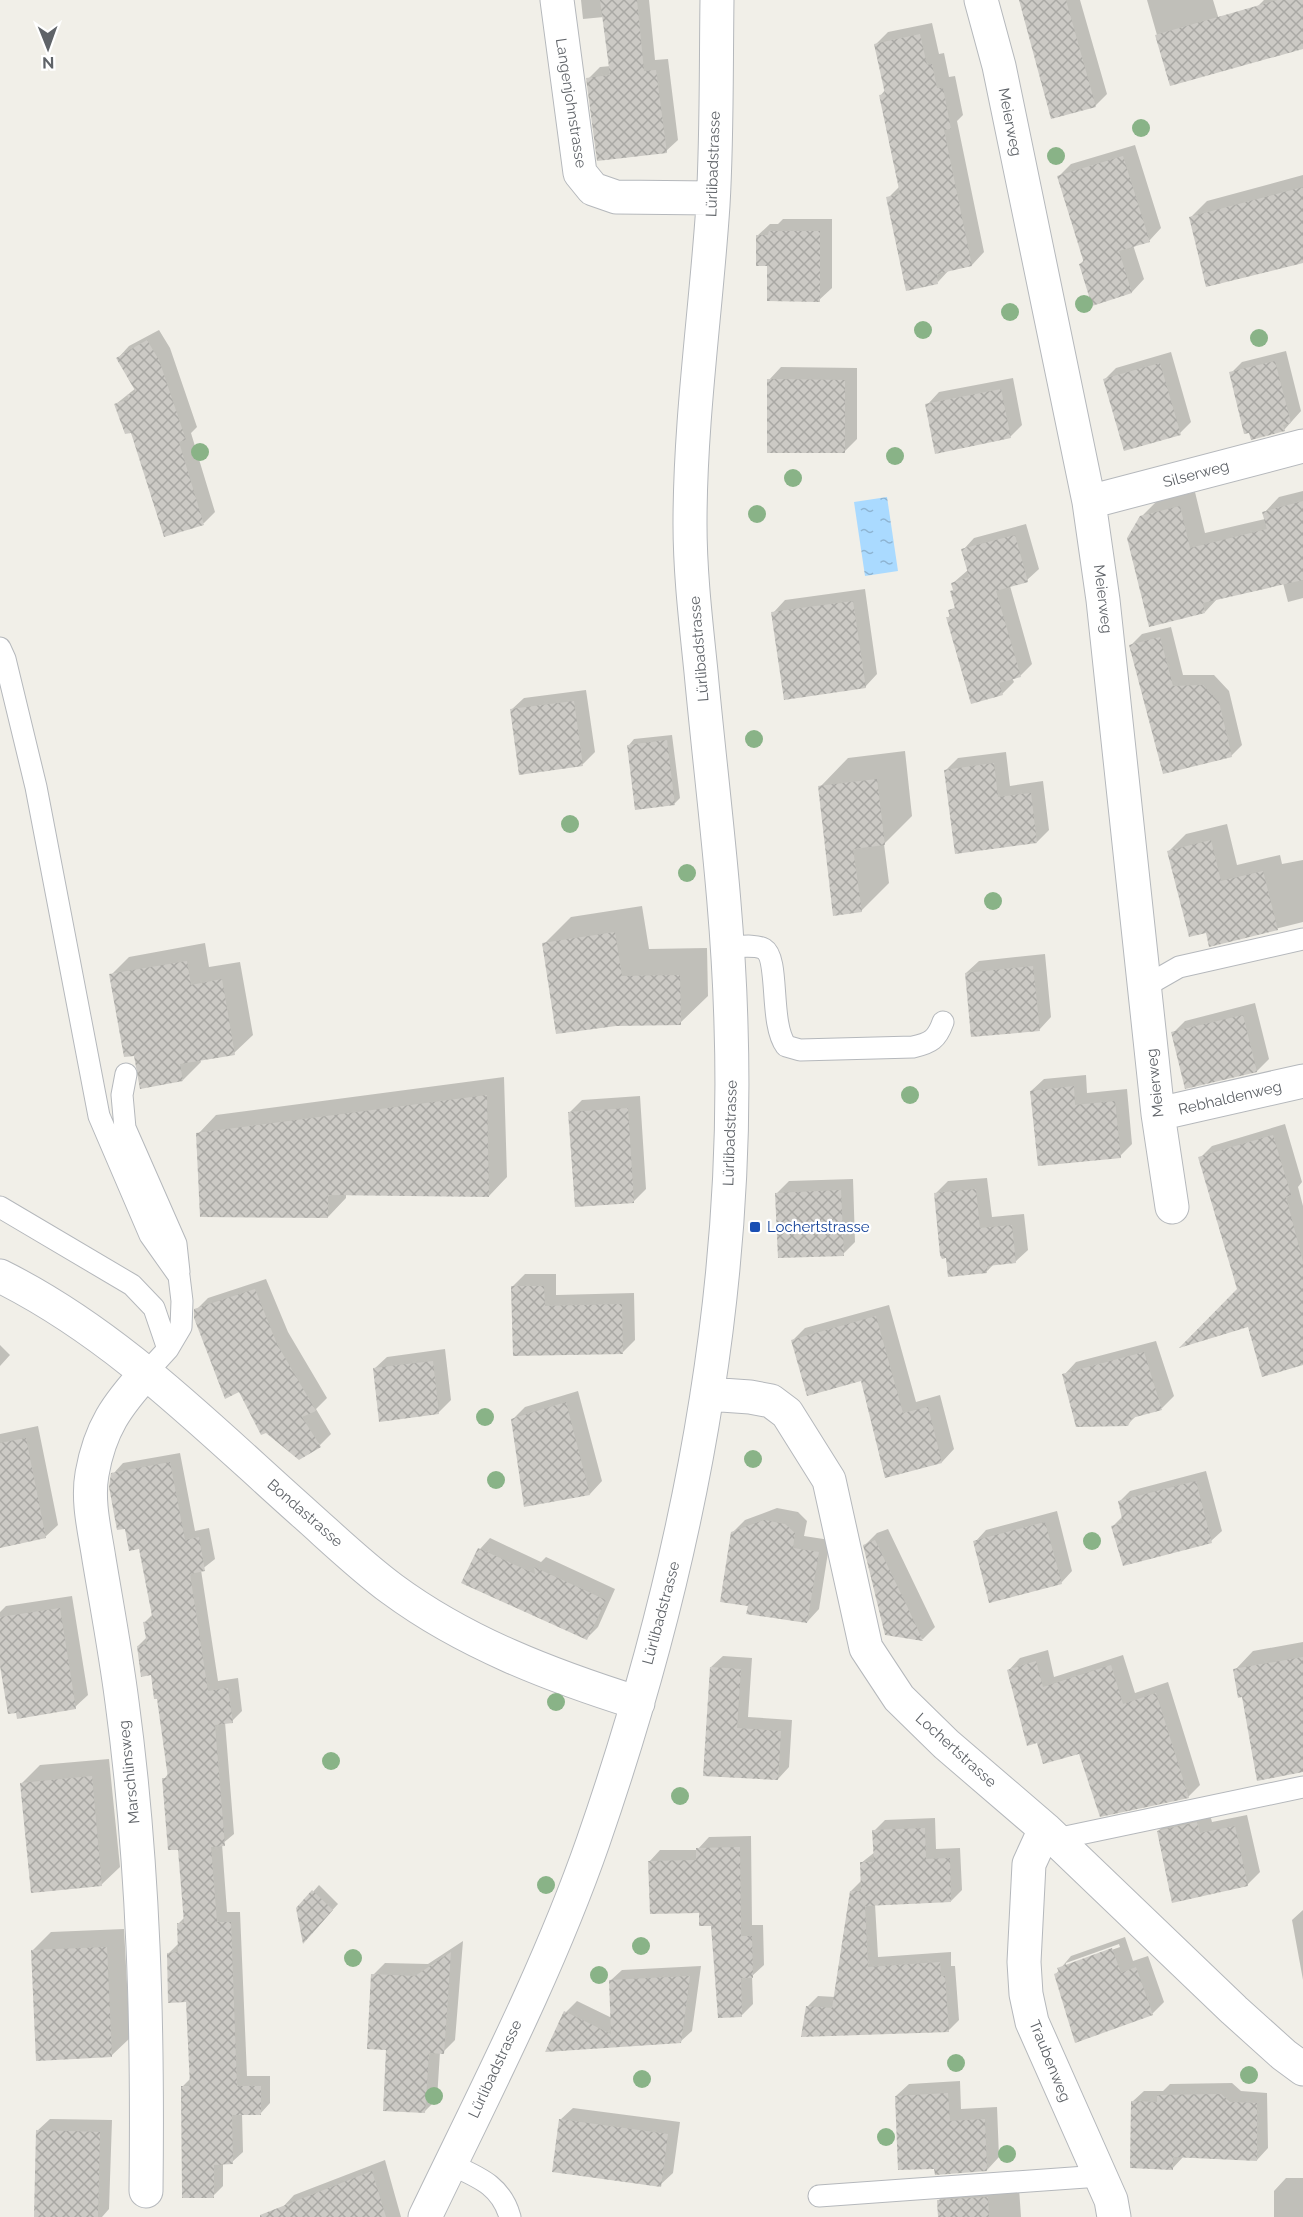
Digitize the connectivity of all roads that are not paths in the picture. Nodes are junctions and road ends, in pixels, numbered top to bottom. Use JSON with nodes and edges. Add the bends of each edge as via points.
{"nodes":[{"id":1,"x":557,"y":0,"type":"edge"},
{"id":2,"x":717,"y":0,"type":"edge"},
{"id":3,"x":981,"y":0,"type":"edge"},
{"id":4,"x":714,"y":198,"type":"junction"},
{"id":5,"x":1303,"y":446,"type":"edge"},
{"id":6,"x":1089,"y":502,"type":"junction"},
{"id":7,"x":0,"y":648,"type":"edge"},
{"id":8,"x":1303,"y":939,"type":"edge"},
{"id":9,"x":727,"y":947,"type":"junction"},
{"id":10,"x":1144,"y":987,"type":"junction"},
{"id":11,"x":944,"y":1022,"type":"dead end"},
{"id":12,"x":126,"y":1074,"type":"dead end"},
{"id":13,"x":1303,"y":1081,"type":"edge"},
{"id":14,"x":1158,"y":1114,"type":"junction"},
{"id":15,"x":0,"y":1207,"type":"edge"},
{"id":16,"x":1172,"y":1207,"type":"dead end"},
{"id":17,"x":0,"y":1276,"type":"edge"},
{"id":18,"x":179,"y":1276,"type":"junction"},
{"id":19,"x":158,"y":1361,"type":"junction"},
{"id":20,"x":707,"y":1394,"type":"junction"},
{"id":21,"x":638,"y":1703,"type":"junction"},
{"id":22,"x":1303,"y":1787,"type":"edge"},
{"id":23,"x":1051,"y":1834,"type":"junction"},
{"id":24,"x":1303,"y":2069,"type":"edge"},
{"id":25,"x":450,"y":2164,"type":"junction"},
{"id":26,"x":1100,"y":2176,"type":"junction"},
{"id":27,"x":146,"y":2191,"type":"dead end"},
{"id":28,"x":819,"y":2196,"type":"dead end"},
{"id":29,"x":425,"y":2217,"type":"edge"},
{"id":30,"x":510,"y":2217,"type":"edge"},
{"id":31,"x":1114,"y":2217,"type":"edge"}],
"edges":[{"from":1,"to":4,"type":"street","name":"Langenjohnstrasse","via":[[580,173],[593,189],[616,197]]},
{"from":2,"to":4,"type":"street","name":"Lürlibadstrasse"},
{"from":3,"to":6,"type":"street","name":"Meierweg","via":[[999,66]]},
{"from":4,"to":9,"type":"street","name":"Lürlibadstrasse","via":[[690,524],[709,763],[725,889]]},
{"from":5,"to":6,"type":"street","name":"Silserweg"},
{"from":6,"to":10,"type":"street","name":"Meierweg","via":[[1104,600]]},
{"from":7,"to":18,"type":"lane","via":[[36,787],[99,1116],[150,1235]]},
{"from":8,"to":10,"type":"lane","via":[[1179,967]]},
{"from":9,"to":11,"type":"lane","via":[[762,948],[770,953],[776,1022],[786,1046],[800,1050],[913,1047],[937,1037]]},
{"from":9,"to":20,"type":"street","name":"Lürlibadstrasse","via":[[731,1151]]},
{"from":10,"to":14,"type":"street","name":"Meierweg"},
{"from":12,"to":18,"type":"lane","via":[[122,1095],[125,1128],[176,1244]]},
{"from":13,"to":14,"type":"street","name":"Rebhaldenweg"},
{"from":14,"to":16,"type":"street","name":"Meierweg"},
{"from":15,"to":19,"type":"lane","via":[[132,1285],[154,1308]]},
{"from":17,"to":19,"type":"street","name":"Bondastrasse","via":[[90,1328]]},
{"from":18,"to":19,"type":"lane","via":[[181,1327]]},
{"from":19,"to":21,"type":"street","name":"Bondastrasse","via":[[393,1589],[444,1621],[530,1665]]},
{"from":19,"to":27,"type":"street","name":"Marschlinsweg","via":[[117,1405],[100,1439],[92,1475],[91,1509],[122,1703],[141,1886],[148,2058]]},
{"from":20,"to":21,"type":"street","name":"Lürlibadstrasse","via":[[678,1550]]},
{"from":20,"to":23,"type":"street","name":"Lochertstrasse","via":[[771,1401],[787,1413],[829,1480],[857,1614],[866,1647],[876,1663],[899,1698],[946,1744]]},
{"from":21,"to":25,"type":"street","name":"Lürlibadstrasse","via":[[592,1845],[560,1925]]},
{"from":22,"to":23,"type":"lane"},
{"from":23,"to":24,"type":"street","name":"Lochertstrasse","via":[[1234,2010]]},
{"from":23,"to":26,"type":"street","name":"Traubenweg","via":[[1029,1864],[1026,1994],[1036,2032]]},
{"from":25,"to":29,"type":"street","name":"Lürlibadstrasse"},
{"from":25,"to":30,"type":"lane","via":[[488,2181],[505,2201]]},
{"from":26,"to":28,"type":"lane"},
{"from":26,"to":31,"type":"street","name":"Traubenweg"}]}
